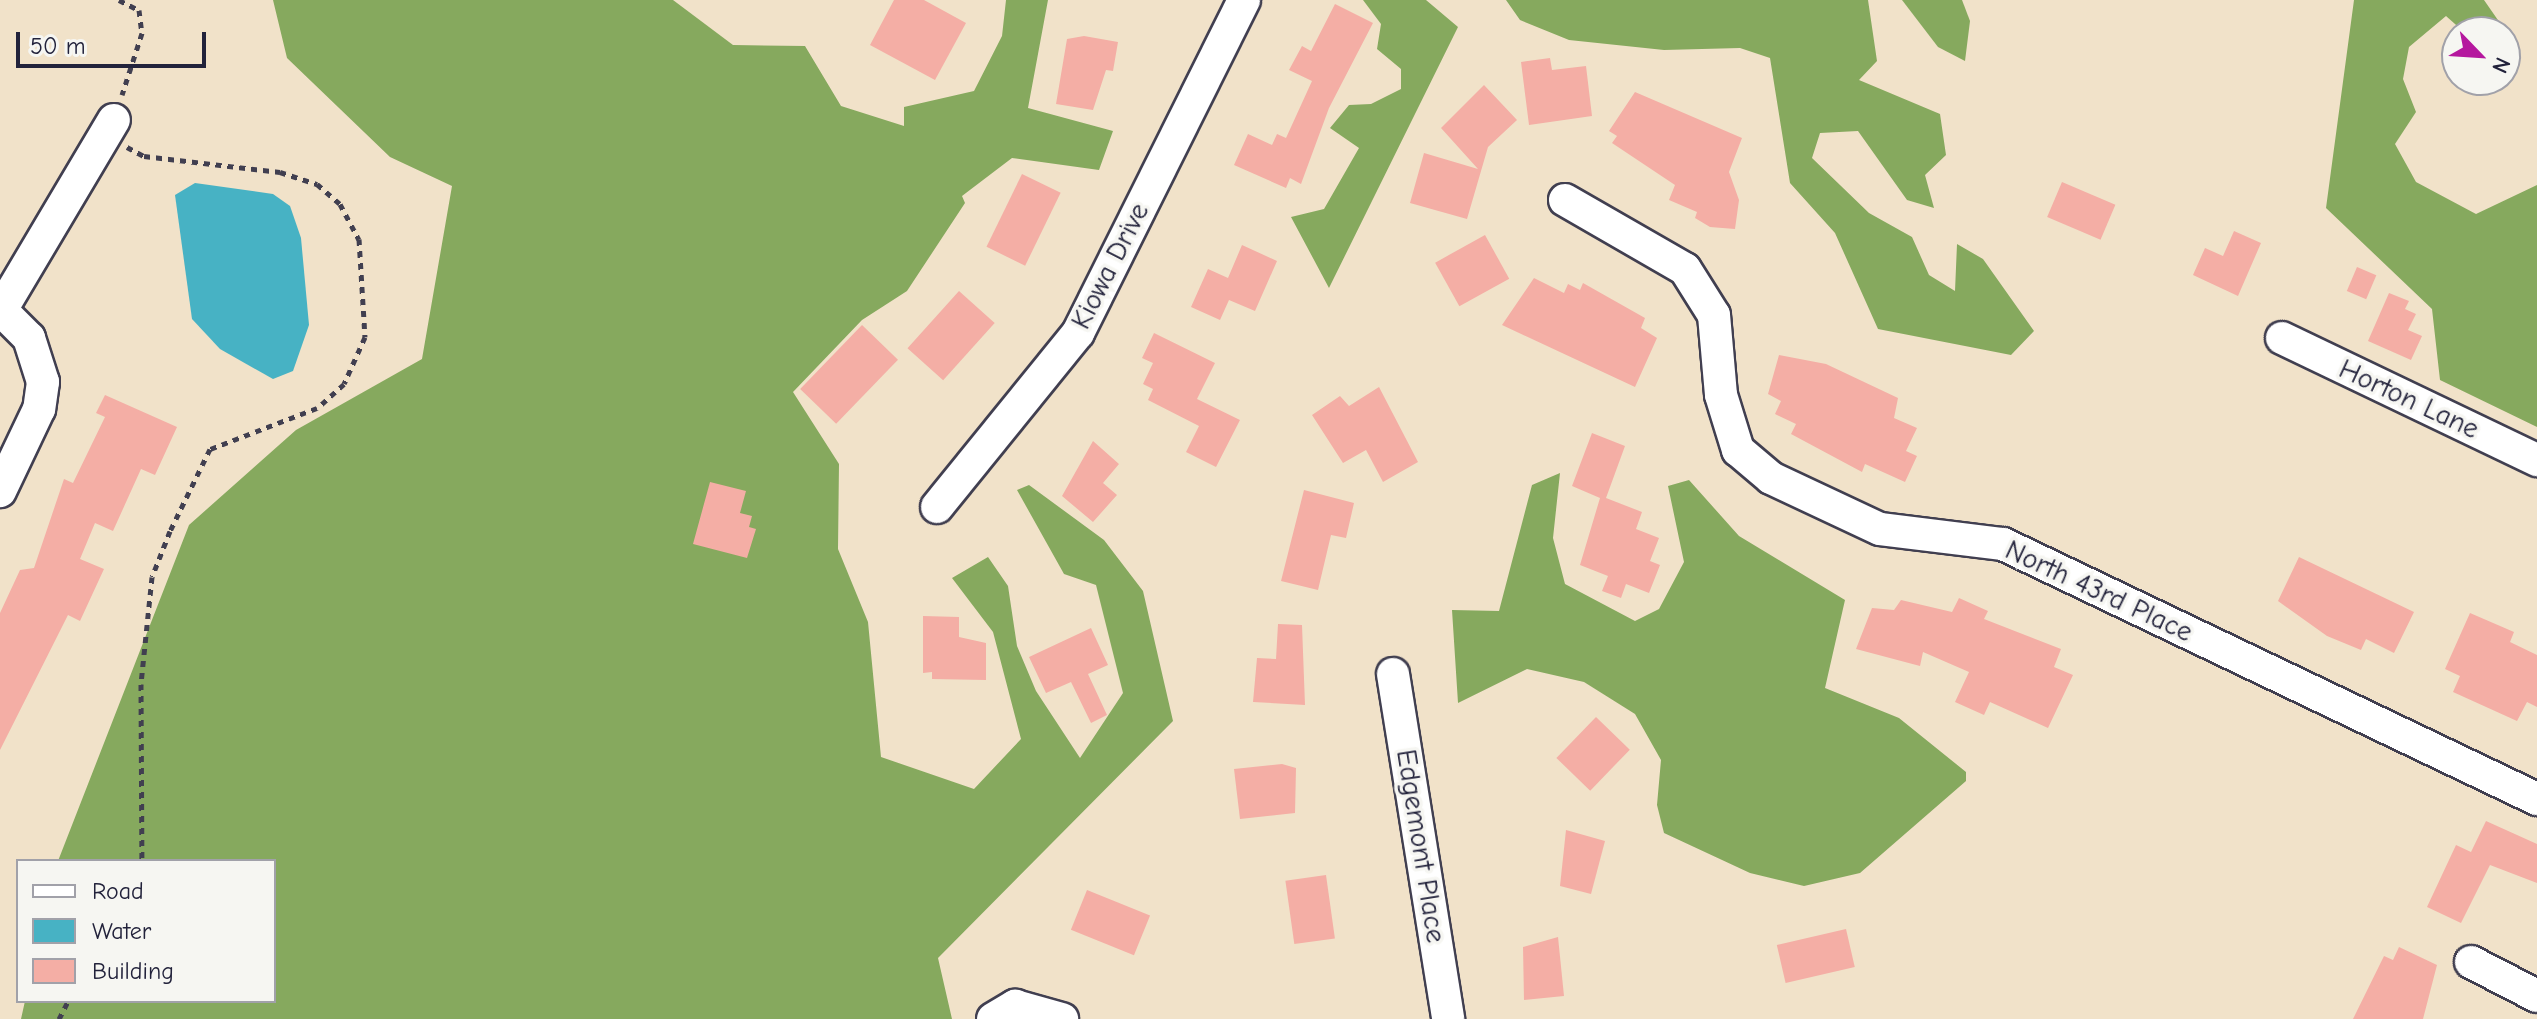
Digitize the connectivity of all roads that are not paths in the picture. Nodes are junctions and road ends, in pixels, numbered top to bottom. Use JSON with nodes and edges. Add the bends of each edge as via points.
{"nodes":[{"id":1,"x":1244,"y":0,"type":"edge"},
{"id":2,"x":110,"y":127,"type":"road end"},
{"id":3,"x":1565,"y":200,"type":"dead end"},
{"id":4,"x":1,"y":310,"type":"edge"},
{"id":5,"x":2282,"y":338,"type":"dead end"},
{"id":6,"x":2537,"y":460,"type":"edge"},
{"id":7,"x":0,"y":491,"type":"edge"},
{"id":8,"x":937,"y":507,"type":"dead end"},
{"id":9,"x":1393,"y":674,"type":"dead end"},
{"id":10,"x":2537,"y":799,"type":"edge"},
{"id":11,"x":2471,"y":962,"type":"dead end"},
{"id":12,"x":2537,"y":996,"type":"edge"},
{"id":13,"x":1060,"y":1017,"type":"edge"},
{"id":14,"x":993,"y":1019,"type":"edge"},
{"id":15,"x":1448,"y":1019,"type":"edge"}],
"edges":[{"from":1,"to":8,"type":"street","name":"Kiowa Drive","via":[[1078,333]]},
{"from":2,"to":4,"type":"street"},
{"from":3,"to":10,"type":"street","name":"North 43rd Place","via":[[1685,269],[1714,315],[1721,395],[1738,450],[1771,478],[1880,529],[2003,544]]},
{"from":4,"to":7,"type":"street","via":[[29,338],[43,382],[39,409]]},
{"from":5,"to":6,"type":"street","name":"Horton Lane"},
{"from":9,"to":15,"type":"street","name":"Edgemont Place"},
{"from":11,"to":12,"type":"street"},
{"from":13,"to":14,"type":"street","via":[[1015,1006]]}]}
